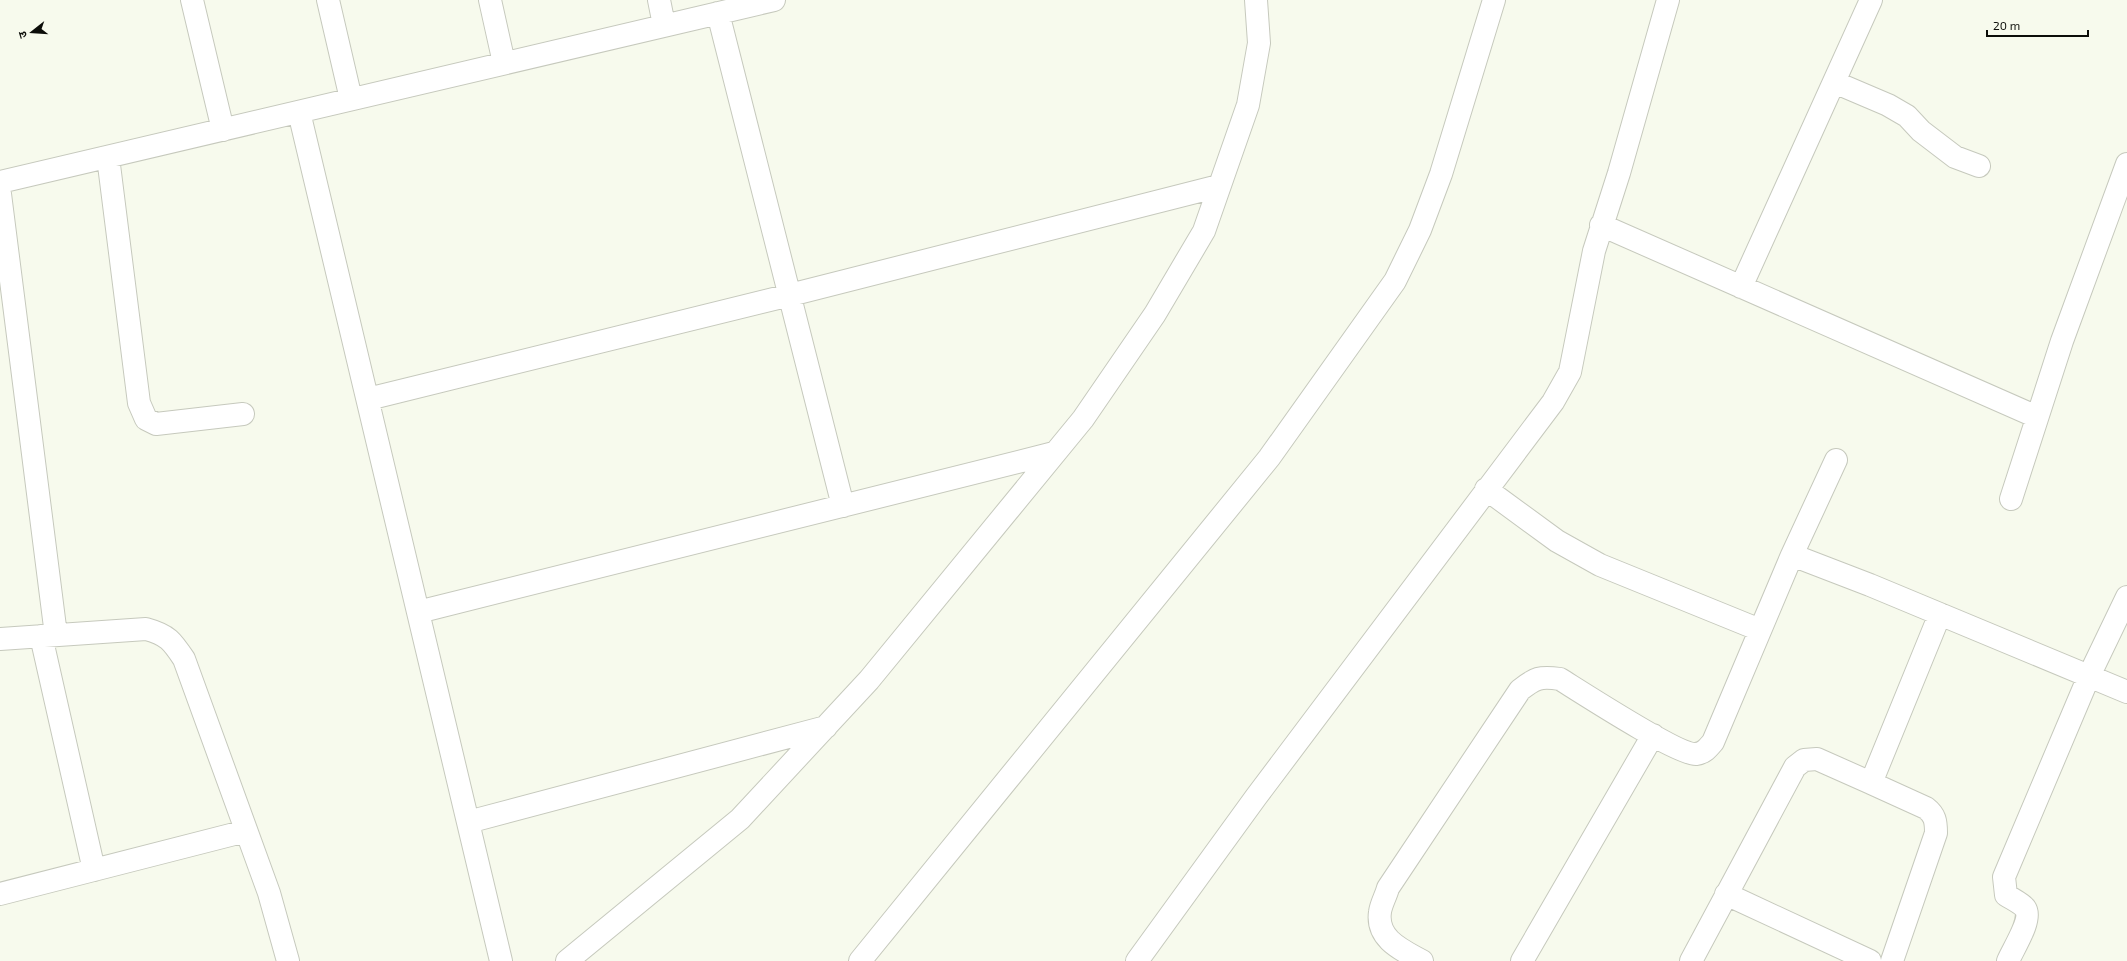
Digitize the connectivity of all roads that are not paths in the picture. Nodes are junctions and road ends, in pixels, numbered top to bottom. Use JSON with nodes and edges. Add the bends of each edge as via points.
{"nodes":[{"id":1,"x":192,"y":0,"type":"edge"},
{"id":2,"x":328,"y":0,"type":"edge"},
{"id":3,"x":490,"y":0,"type":"edge"},
{"id":4,"x":659,"y":0,"type":"edge"},
{"id":5,"x":774,"y":0,"type":"edge"},
{"id":6,"x":1256,"y":0,"type":"edge"},
{"id":7,"x":1494,"y":0,"type":"edge"},
{"id":8,"x":1668,"y":0,"type":"edge"},
{"id":9,"x":1871,"y":0,"type":"edge"},
{"id":10,"x":718,"y":13,"type":"junction"},
{"id":11,"x":664,"y":26,"type":"junction"},
{"id":12,"x":504,"y":63,"type":"junction"},
{"id":13,"x":1834,"y":82,"type":"junction"},
{"id":14,"x":351,"y":99,"type":"junction"},
{"id":15,"x":299,"y":112,"type":"junction"},
{"id":16,"x":223,"y":130,"type":"junction"},
{"id":17,"x":108,"y":157,"type":"junction"},
{"id":18,"x":2127,"y":164,"type":"edge"},
{"id":19,"x":1978,"y":166,"type":"dead end"},
{"id":20,"x":0,"y":182,"type":"edge"},
{"id":21,"x":1219,"y":186,"type":"junction"},
{"id":22,"x":0,"y":194,"type":"edge"},
{"id":23,"x":1601,"y":225,"type":"junction"},
{"id":24,"x":1741,"y":287,"type":"junction"},
{"id":25,"x":790,"y":295,"type":"junction"},
{"id":26,"x":368,"y":399,"type":"junction"},
{"id":27,"x":243,"y":414,"type":"dead end"},
{"id":28,"x":2037,"y":417,"type":"junction"},
{"id":29,"x":1054,"y":453,"type":"junction"},
{"id":30,"x":1836,"y":460,"type":"dead end"},
{"id":31,"x":1486,"y":489,"type":"junction"},
{"id":32,"x":2011,"y":499,"type":"dead end"},
{"id":33,"x":843,"y":506,"type":"junction"},
{"id":34,"x":1792,"y":555,"type":"junction"},
{"id":35,"x":2127,"y":597,"type":"edge"},
{"id":36,"x":418,"y":612,"type":"junction"},
{"id":37,"x":1940,"y":614,"type":"junction"},
{"id":38,"x":1760,"y":630,"type":"junction"},
{"id":39,"x":48,"y":636,"type":"junction"},
{"id":40,"x":0,"y":639,"type":"edge"},
{"id":41,"x":2089,"y":676,"type":"junction"},
{"id":42,"x":2127,"y":692,"type":"edge"},
{"id":43,"x":826,"y":727,"type":"junction"},
{"id":44,"x":1653,"y":735,"type":"junction"},
{"id":45,"x":1871,"y":784,"type":"junction"},
{"id":46,"x":468,"y":822,"type":"junction"},
{"id":47,"x":246,"y":831,"type":"junction"},
{"id":48,"x":94,"y":870,"type":"junction"},
{"id":49,"x":0,"y":894,"type":"edge"},
{"id":50,"x":1726,"y":894,"type":"junction"},
{"id":51,"x":288,"y":961,"type":"edge"},
{"id":52,"x":501,"y":961,"type":"edge"},
{"id":53,"x":567,"y":961,"type":"edge"},
{"id":54,"x":860,"y":961,"type":"edge"},
{"id":55,"x":1137,"y":961,"type":"edge"},
{"id":56,"x":1422,"y":961,"type":"edge"},
{"id":57,"x":1522,"y":961,"type":"edge"},
{"id":58,"x":1691,"y":961,"type":"edge"},
{"id":59,"x":1870,"y":961,"type":"edge"},
{"id":60,"x":1892,"y":961,"type":"edge"},
{"id":61,"x":2008,"y":961,"type":"edge"}],
"edges":[{"from":1,"to":16,"type":"street"},
{"from":2,"to":14,"type":"street"},
{"from":3,"to":12,"type":"street"},
{"from":4,"to":11,"type":"street"},
{"from":5,"to":10,"type":"street"},
{"from":6,"to":21,"type":"street","via":[[1259,43],[1248,105]]},
{"from":7,"to":54,"type":"street","via":[[1441,174],[1420,230],[1395,281],[1269,458]]},
{"from":8,"to":23,"type":"street","via":[[1620,173]]},
{"from":9,"to":13,"type":"street"},
{"from":10,"to":11,"type":"street"},
{"from":10,"to":25,"type":"street"},
{"from":11,"to":12,"type":"street"},
{"from":12,"to":14,"type":"street"},
{"from":13,"to":19,"type":"street","via":[[1907,116],[1921,131],[1955,157]]},
{"from":13,"to":24,"type":"street"},
{"from":14,"to":15,"type":"street"},
{"from":15,"to":16,"type":"street"},
{"from":15,"to":26,"type":"street"},
{"from":16,"to":17,"type":"street"},
{"from":17,"to":20,"type":"street"},
{"from":17,"to":27,"type":"street","via":[[139,403],[146,419],[156,424]]},
{"from":18,"to":28,"type":"street"},
{"from":21,"to":25,"type":"street"},
{"from":21,"to":29,"type":"street","via":[[1204,231],[1155,314],[1082,418]]},
{"from":22,"to":39,"type":"street"},
{"from":23,"to":24,"type":"street"},
{"from":23,"to":31,"type":"street","via":[[1570,372],[1553,402]]},
{"from":24,"to":28,"type":"street"},
{"from":25,"to":26,"type":"street"},
{"from":25,"to":33,"type":"street"},
{"from":26,"to":36,"type":"street"},
{"from":28,"to":32,"type":"street"},
{"from":29,"to":33,"type":"street"},
{"from":29,"to":43,"type":"street","via":[[869,680]]},
{"from":30,"to":34,"type":"street"},
{"from":31,"to":38,"type":"street","via":[[1557,541],[1600,564]]},
{"from":31,"to":55,"type":"street"},
{"from":33,"to":36,"type":"street"},
{"from":34,"to":37,"type":"street"},
{"from":34,"to":38,"type":"street"},
{"from":35,"to":41,"type":"street"},
{"from":36,"to":46,"type":"street"},
{"from":37,"to":41,"type":"street"},
{"from":37,"to":45,"type":"street"},
{"from":38,"to":44,"type":"street","via":[[1713,742],[1705,751],[1695,754]]},
{"from":39,"to":40,"type":"street"},
{"from":39,"to":47,"type":"street","via":[[146,629],[163,634],[174,643],[184,659]]},
{"from":39,"to":48,"type":"street"},
{"from":41,"to":42,"type":"street"},
{"from":41,"to":61,"type":"street","via":[[2004,877],[2006,895],[2024,906],[2027,912],[2027,920]]},
{"from":43,"to":46,"type":"street"},
{"from":43,"to":53,"type":"street","via":[[740,819]]},
{"from":44,"to":56,"type":"street","via":[[1560,679],[1544,676],[1520,690],[1388,888],[1380,912],[1382,932],[1395,945]]},
{"from":44,"to":57,"type":"street"},
{"from":45,"to":50,"type":"street","via":[[1817,759],[1804,760],[1795,767]]},
{"from":45,"to":60,"type":"street","via":[[1926,808],[1933,814],[1936,822],[1936,833]]},
{"from":46,"to":52,"type":"street"},
{"from":47,"to":48,"type":"street"},
{"from":47,"to":51,"type":"street"},
{"from":48,"to":49,"type":"street"},
{"from":50,"to":58,"type":"street"},
{"from":50,"to":59,"type":"street"}]}
